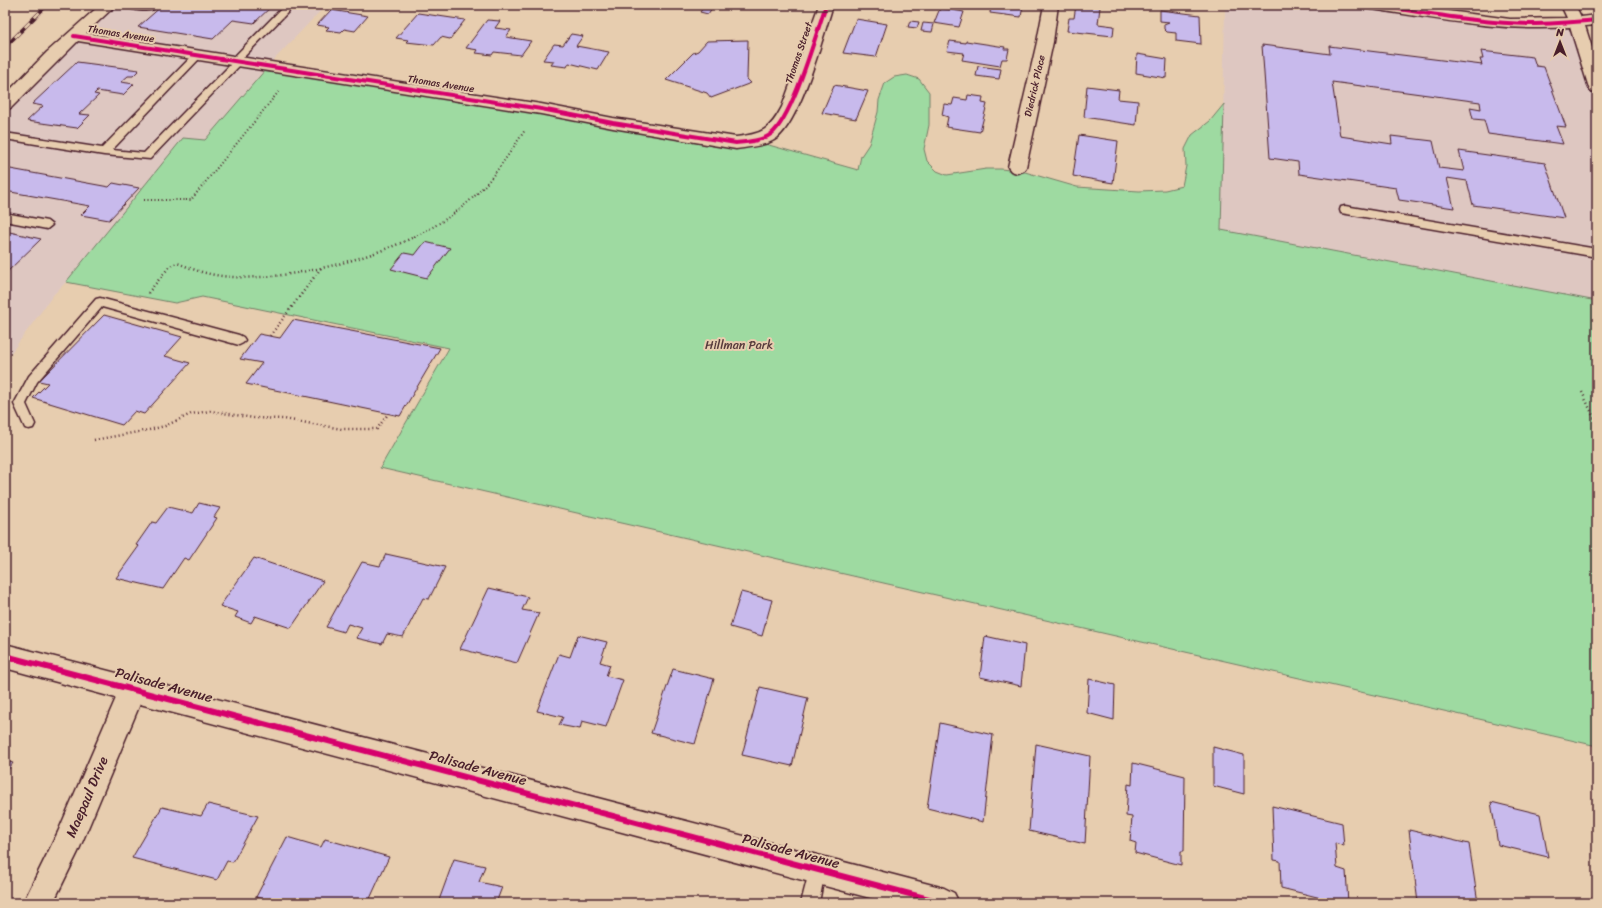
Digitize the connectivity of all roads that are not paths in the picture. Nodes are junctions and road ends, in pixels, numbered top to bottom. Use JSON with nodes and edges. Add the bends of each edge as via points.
{"nodes":[{"id":1,"x":109,"y":5,"type":"edge"},
{"id":2,"x":127,"y":5,"type":"edge"},
{"id":3,"x":826,"y":5,"type":"edge"},
{"id":4,"x":1050,"y":5,"type":"edge"},
{"id":5,"x":1371,"y":5,"type":"edge"},
{"id":6,"x":1568,"y":5,"type":"edge"},
{"id":7,"x":152,"y":8,"type":"dead end"},
{"id":8,"x":286,"y":9,"type":"dead end"},
{"id":9,"x":1597,"y":20,"type":"edge"},
{"id":10,"x":1576,"y":22,"type":"junction"},
{"id":11,"x":74,"y":36,"type":"junction"},
{"id":12,"x":196,"y":56,"type":"junction"},
{"id":13,"x":236,"y":62,"type":"junction"},
{"id":14,"x":1597,"y":88,"type":"edge"},
{"id":15,"x":5,"y":104,"type":"edge"},
{"id":16,"x":790,"y":107,"type":"joint"},
{"id":17,"x":5,"y":136,"type":"edge"},
{"id":18,"x":104,"y":152,"type":"junction"},
{"id":19,"x":1017,"y":167,"type":"dead end"},
{"id":20,"x":1345,"y":210,"type":"dead end"},
{"id":21,"x":5,"y":217,"type":"edge"},
{"id":22,"x":47,"y":225,"type":"dead end"},
{"id":23,"x":1597,"y":253,"type":"edge"},
{"id":24,"x":239,"y":340,"type":"dead end"},
{"id":25,"x":28,"y":424,"type":"dead end"},
{"id":26,"x":5,"y":656,"type":"edge"},
{"id":27,"x":133,"y":689,"type":"junction"},
{"id":28,"x":817,"y":870,"type":"junction"},
{"id":29,"x":38,"y":903,"type":"edge"},
{"id":30,"x":810,"y":903,"type":"edge"},
{"id":31,"x":944,"y":903,"type":"edge"}],
"edges":[{"from":1,"to":11,"type":"street"},
{"from":2,"to":7,"type":"lane"},
{"from":3,"to":16,"type":"street","name":"Thomas Street"},
{"from":4,"to":19,"type":"street","name":"Diedrick Place","via":[[1045,42]]},
{"from":5,"to":10,"type":"street","via":[[1500,22]]},
{"from":6,"to":10,"type":"street"},
{"from":8,"to":13,"type":"lane"},
{"from":9,"to":10,"type":"street"},
{"from":10,"to":14,"type":"street"},
{"from":11,"to":12,"type":"street","name":"Thomas Avenue"},
{"from":11,"to":15,"type":"street"},
{"from":12,"to":13,"type":"street","name":"Thomas Avenue"},
{"from":12,"to":18,"type":"lane"},
{"from":13,"to":16,"type":"street","name":"Thomas Avenue","via":[[541,109],[736,143],[770,135],[781,125]]},
{"from":13,"to":18,"type":"lane","via":[[146,157]]},
{"from":17,"to":18,"type":"lane"},
{"from":20,"to":23,"type":"lane"},
{"from":21,"to":22,"type":"lane"},
{"from":24,"to":25,"type":"lane","via":[[100,302],[34,379],[20,404]]},
{"from":26,"to":27,"type":"street","name":"Palisade Avenue"},
{"from":27,"to":28,"type":"street","name":"Palisade Avenue"},
{"from":27,"to":29,"type":"street","name":"Maepaul Drive","via":[[68,842]]},
{"from":28,"to":30,"type":"lane"},
{"from":28,"to":31,"type":"street","name":"Palisade Avenue"}]}
